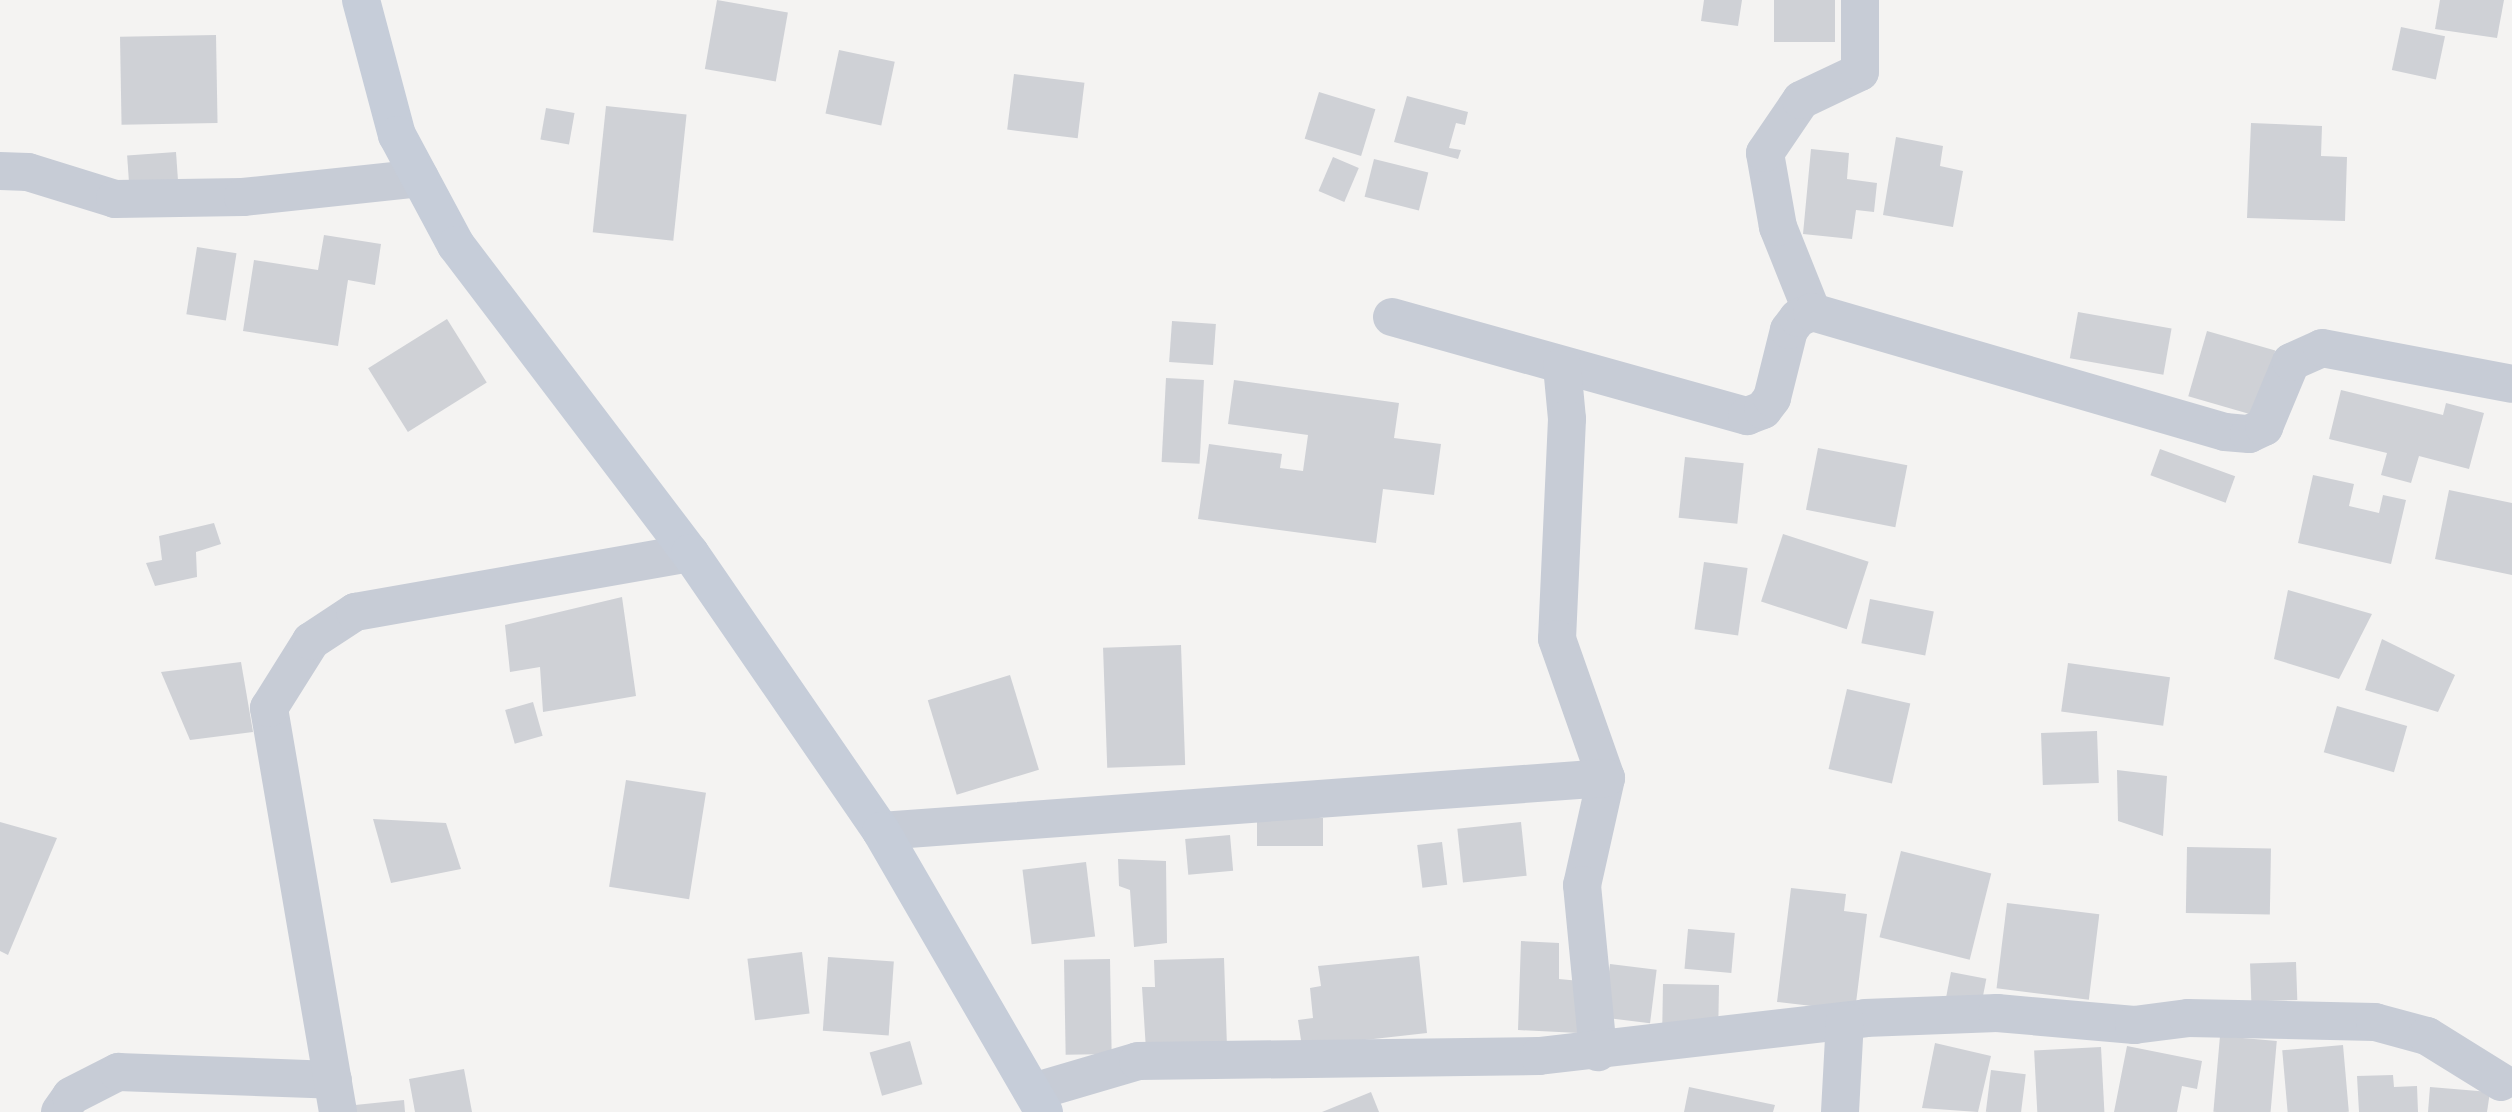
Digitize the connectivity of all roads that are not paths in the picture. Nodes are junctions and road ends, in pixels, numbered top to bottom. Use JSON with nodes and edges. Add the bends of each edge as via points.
{"nodes":[{"id":1,"x":361,"y":0,"type":"edge"},
{"id":2,"x":1860,"y":0,"type":"edge"},
{"id":3,"x":0,"y":171,"type":"edge"},
{"id":4,"x":421,"y":178,"type":"junction"},
{"id":5,"x":1812,"y":312,"type":"junction"},
{"id":6,"x":1392,"y":317,"type":"dead end"},
{"id":7,"x":1562,"y":366,"type":"junction"},
{"id":8,"x":2512,"y":384,"type":"edge"},
{"id":9,"x":690,"y":553,"type":"junction"},
{"id":10,"x":1606,"y":778,"type":"junction"},
{"id":11,"x":881,"y":831,"type":"junction"},
{"id":12,"x":1845,"y":1021,"type":"junction"},
{"id":13,"x":1598,"y":1052,"type":"junction"},
{"id":14,"x":2501,"y":1082,"type":"dead end"},
{"id":15,"x":335,"y":1096,"type":"edge"},
{"id":16,"x":1038,"y":1102,"type":"edge"},
{"id":17,"x":60,"y":1112,"type":"edge"},
{"id":18,"x":1840,"y":1112,"type":"edge"}],
"edges":[{"from":1,"to":4,"type":"main road","via":[[397,135]]},
{"from":2,"to":5,"type":"street","via":[[1860,72],[1801,100],[1765,153],[1778,227]]},
{"from":3,"to":4,"type":"street","via":[[28,173],[115,199],[243,197]]},
{"from":4,"to":9,"type":"main road","via":[[456,245]]},
{"from":5,"to":7,"type":"street","via":[[1798,317],[1789,330],[1772,398],[1763,410],[1747,416]]},
{"from":5,"to":8,"type":"street","via":[[2225,432],[2249,434],[2264,427],[2291,362],[2322,348]]},
{"from":6,"to":7,"type":"street"},
{"from":7,"to":10,"type":"street","via":[[1567,419],[1557,639]]},
{"from":9,"to":11,"type":"main road"},
{"from":9,"to":15,"type":"street","via":[[355,612],[311,641],[270,708]]},
{"from":10,"to":11,"type":"street"},
{"from":10,"to":13,"type":"street","via":[[1582,885]]},
{"from":11,"to":16,"type":"main road"},
{"from":12,"to":13,"type":"street"},
{"from":12,"to":14,"type":"street","via":[[1997,1013],[2134,1025],[2188,1018],[2375,1022],[2427,1036]]},
{"from":12,"to":18,"type":"street"},
{"from":13,"to":16,"type":"street","via":[[1138,1061]]},
{"from":15,"to":17,"type":"street","via":[[118,1072],[71,1096]]}]}
